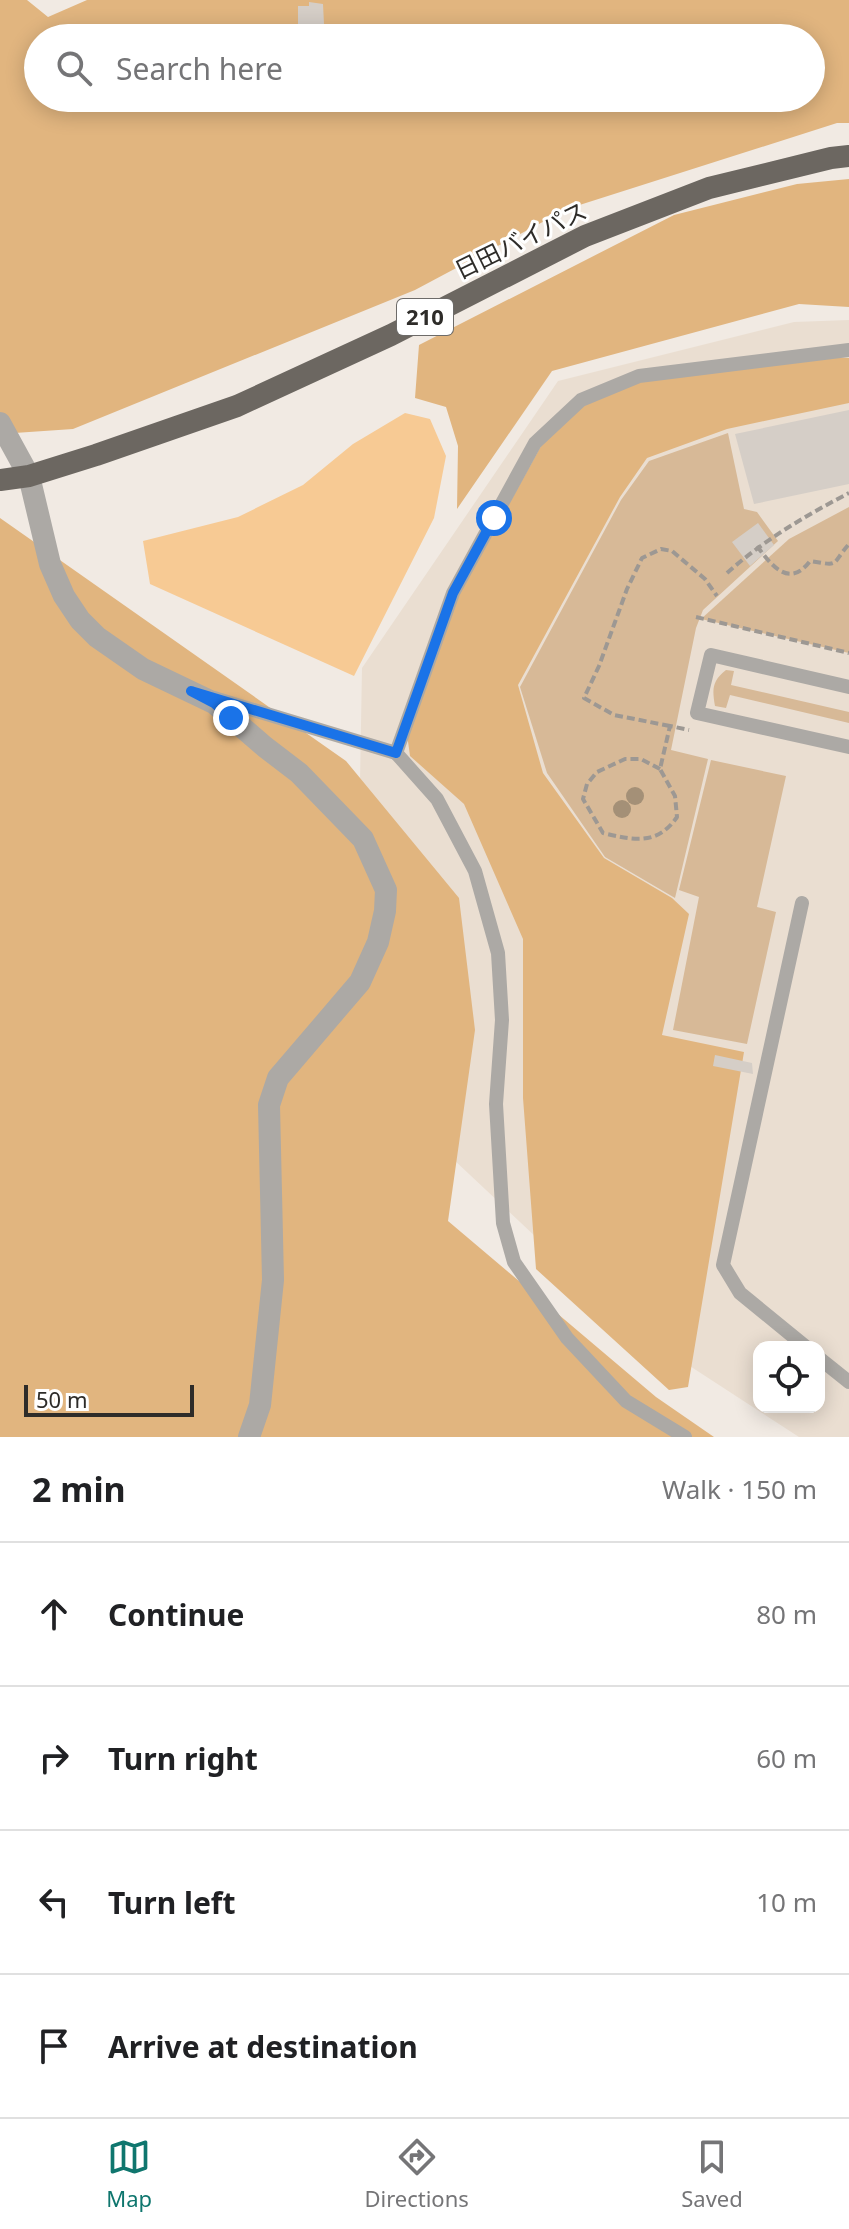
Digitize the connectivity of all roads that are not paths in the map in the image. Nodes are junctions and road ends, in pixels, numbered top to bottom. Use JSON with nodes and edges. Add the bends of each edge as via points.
{"nodes":[{"id":1,"x":849,"y":156,"type":"edge"},
{"id":2,"x":849,"y":350,"type":"edge"},
{"id":3,"x":0,"y":423,"type":"edge"},
{"id":4,"x":29,"y":476,"type":"junction"},
{"id":5,"x":0,"y":480,"type":"edge"},
{"id":6,"x":849,"y":687,"type":"edge"},
{"id":7,"x":191,"y":691,"type":"junction"},
{"id":8,"x":849,"y":747,"type":"edge"},
{"id":9,"x":396,"y":753,"type":"junction"},
{"id":10,"x":802,"y":903,"type":"dead end"},
{"id":11,"x":799,"y":1341,"type":"edge"},
{"id":12,"x":825,"y":1363,"type":"edge"},
{"id":13,"x":849,"y":1382,"type":"edge"},
{"id":14,"x":249,"y":1437,"type":"edge"},
{"id":15,"x":685,"y":1437,"type":"edge"}],
"edges":[{"from":1,"to":4,"type":"highway","name":"日田バイパス","number":"210","via":[[709,188],[585,236],[237,406]]},
{"from":2,"to":9,"type":"lane","via":[[639,376],[581,400],[535,443],[453,593]]},
{"from":3,"to":4,"type":"street"},
{"from":4,"to":5,"type":"highway","name":"日田バイパス","number":"210"},
{"from":4,"to":7,"type":"street","via":[[50,564],[80,620],[143,669]]},
{"from":6,"to":8,"type":"lane","via":[[711,655],[697,713]]},
{"from":7,"to":9,"type":"lane"},
{"from":7,"to":14,"type":"street","via":[[214,703],[299,773],[363,839],[386,890],[378,942],[360,982],[278,1078],[269,1105],[273,1280],[260,1405]]},
{"from":9,"to":15,"type":"lane","via":[[437,799],[475,871],[498,953],[502,1020],[496,1104],[503,1223],[514,1262],[567,1338],[626,1401]]},
{"from":10,"to":11,"type":"lane","via":[[723,1265],[740,1293]]},
{"from":12,"to":13,"type":"lane"}]}
